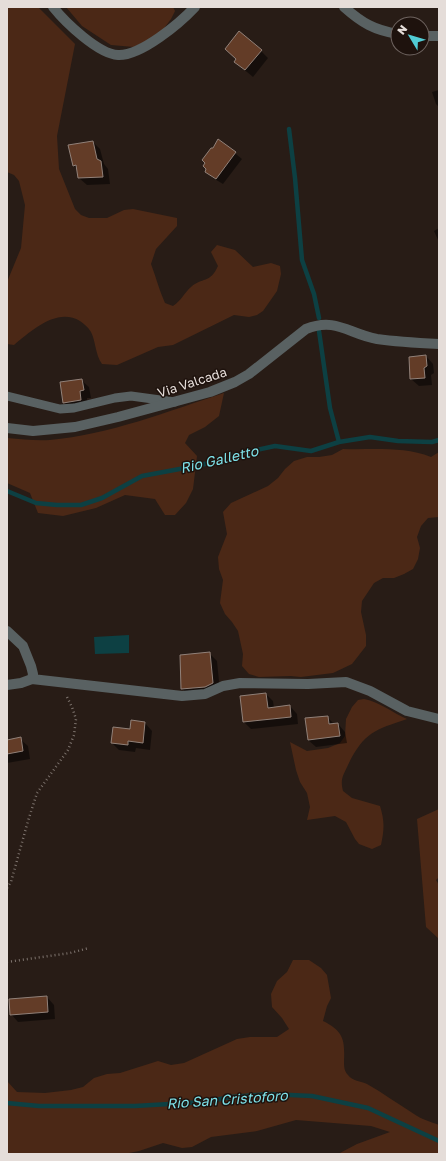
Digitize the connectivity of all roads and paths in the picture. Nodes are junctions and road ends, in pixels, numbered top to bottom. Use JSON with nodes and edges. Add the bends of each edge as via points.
{"nodes":[{"id":1,"x":53,"y":7,"type":"edge"},
{"id":2,"x":194,"y":7,"type":"edge"},
{"id":3,"x":344,"y":7,"type":"edge"},
{"id":4,"x":390,"y":33,"type":"edge"},
{"id":5,"x":439,"y":344,"type":"edge"},
{"id":6,"x":7,"y":396,"type":"edge"},
{"id":7,"x":177,"y":402,"type":"junction"},
{"id":8,"x":7,"y":428,"type":"edge"},
{"id":9,"x":7,"y":631,"type":"edge"},
{"id":10,"x":32,"y":679,"type":"junction"},
{"id":11,"x":56,"y":681,"type":"junction"},
{"id":12,"x":7,"y":685,"type":"edge"},
{"id":13,"x":439,"y":719,"type":"edge"},
{"id":14,"x":7,"y":888,"type":"edge"},
{"id":15,"x":89,"y":948,"type":"dead end"},
{"id":16,"x":7,"y":962,"type":"edge"}],
"edges":[{"from":1,"to":2,"type":"street","via":[[85,38],[105,51],[118,55],[132,52],[152,42]]},
{"from":3,"to":4,"type":"street","via":[[360,21]]},
{"from":5,"to":7,"type":"street","name":"Via Valcada","via":[[376,339],[335,325],[317,325],[306,329],[235,382]]},
{"from":6,"to":7,"type":"lane","via":[[60,409],[130,396]]},
{"from":7,"to":8,"type":"street","name":"Via Valcada","via":[[75,427],[33,431]]},
{"from":9,"to":10,"type":"street","via":[[23,646],[31,666]]},
{"from":10,"to":11,"type":"street"},
{"from":10,"to":12,"type":"street"},
{"from":11,"to":13,"type":"street","via":[[182,696],[205,694],[223,686],[240,683],[346,682],[370,691],[407,712]]},
{"from":11,"to":14,"type":"path","via":[[72,707],[76,719],[74,735],[68,750],[37,793],[11,882]]},
{"from":15,"to":16,"type":"path"}]}
